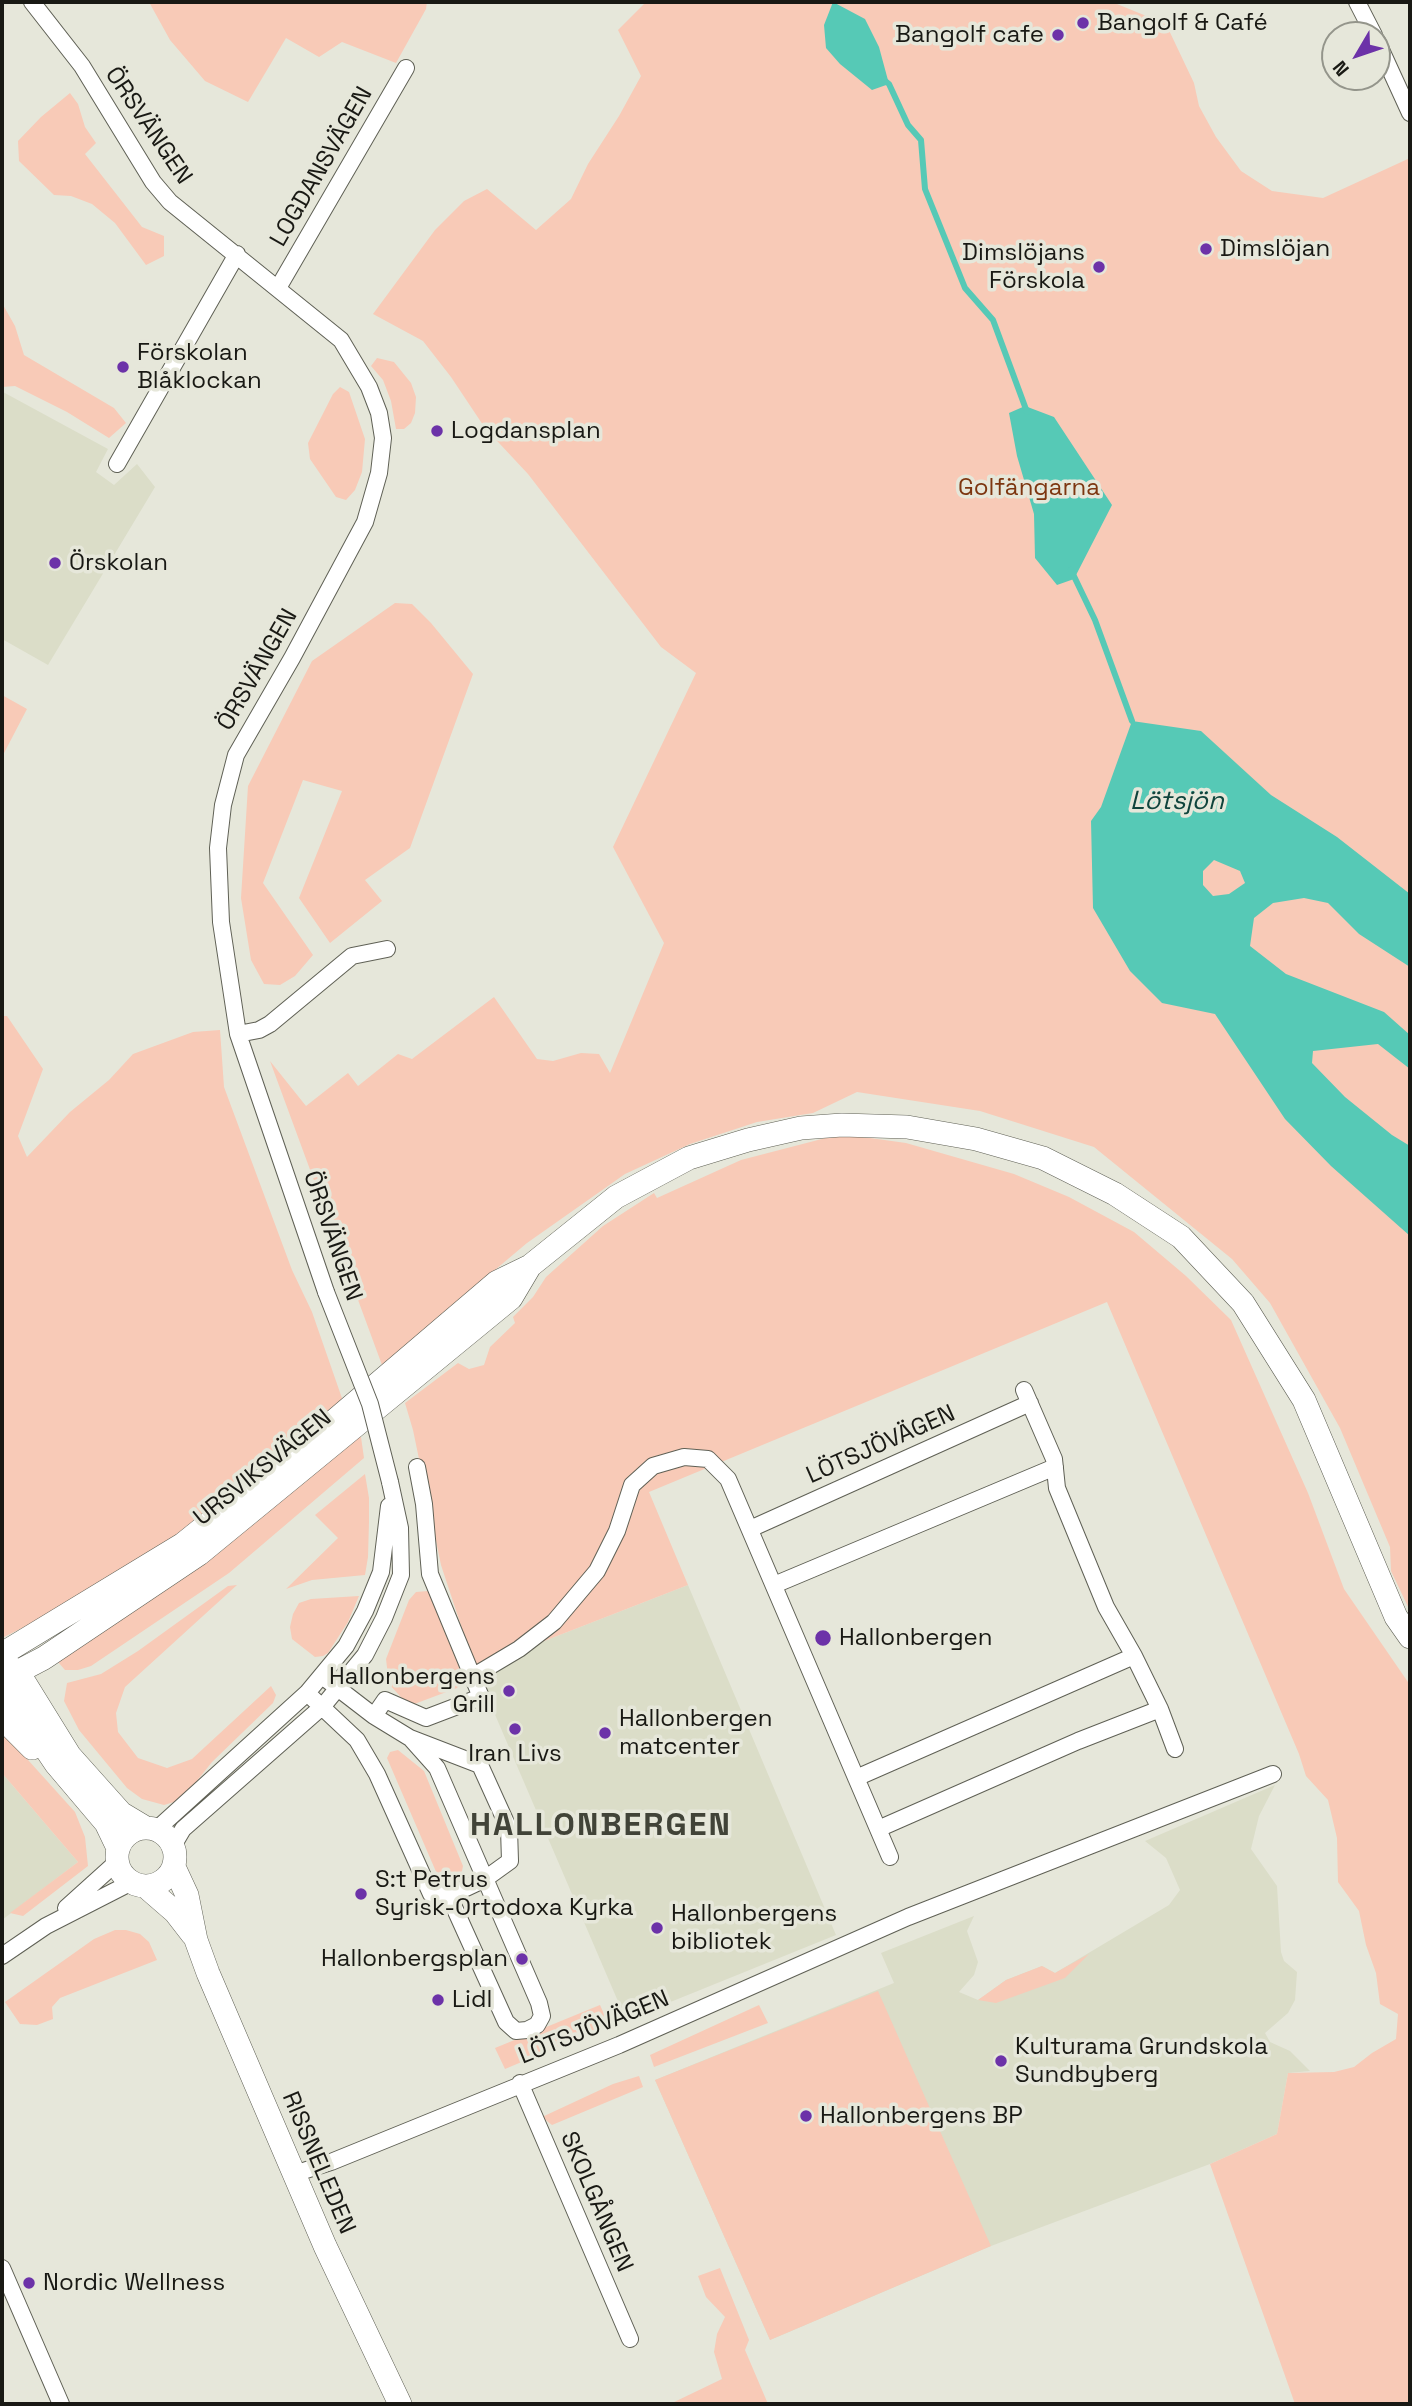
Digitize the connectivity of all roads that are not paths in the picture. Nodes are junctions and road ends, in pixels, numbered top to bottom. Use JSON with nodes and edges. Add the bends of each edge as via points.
{"nodes":[{"id":1,"x":32,"y":2,"type":"edge"},
{"id":2,"x":1357,"y":2,"type":"edge"},
{"id":3,"x":1367,"y":21,"type":"edge"},
{"id":4,"x":406,"y":68,"type":"dead end"},
{"id":5,"x":1391,"y":72,"type":"edge"},
{"id":6,"x":1410,"y":113,"type":"edge"},
{"id":7,"x":237,"y":254,"type":"junction"},
{"id":8,"x":278,"y":288,"type":"junction"},
{"id":9,"x":117,"y":464,"type":"dead end"},
{"id":10,"x":387,"y":949,"type":"dead end"},
{"id":11,"x":238,"y":1034,"type":"junction"},
{"id":12,"x":530,"y":1266,"type":"junction"},
{"id":13,"x":417,"y":1467,"type":"dead end"},
{"id":14,"x":1055,"y":1467,"type":"junction"},
{"id":15,"x":390,"y":1482,"type":"junction"},
{"id":16,"x":750,"y":1529,"type":"junction"},
{"id":17,"x":774,"y":1585,"type":"junction"},
{"id":18,"x":1410,"y":1637,"type":"edge"},
{"id":19,"x":2,"y":1654,"type":"edge"},
{"id":20,"x":1134,"y":1656,"type":"junction"},
{"id":21,"x":6,"y":1675,"type":"edge"},
{"id":22,"x":322,"y":1676,"type":"junction"},
{"id":23,"x":472,"y":1677,"type":"junction"},
{"id":24,"x":338,"y":1690,"type":"junction"},
{"id":25,"x":307,"y":1693,"type":"junction"},
{"id":26,"x":323,"y":1706,"type":"junction"},
{"id":27,"x":1160,"y":1709,"type":"junction"},
{"id":28,"x":374,"y":1716,"type":"junction"},
{"id":29,"x":2,"y":1718,"type":"edge"},
{"id":30,"x":410,"y":1738,"type":"junction"},
{"id":31,"x":1175,"y":1749,"type":"dead end"},
{"id":32,"x":56,"y":1764,"type":"junction"},
{"id":33,"x":1273,"y":1774,"type":"dead end"},
{"id":34,"x":856,"y":1778,"type":"junction"},
{"id":35,"x":151,"y":1829,"type":"junction"},
{"id":36,"x":878,"y":1829,"type":"junction"},
{"id":37,"x":118,"y":1855,"type":"junction"},
{"id":38,"x":173,"y":1856,"type":"junction"},
{"id":39,"x":890,"y":1857,"type":"dead end"},
{"id":40,"x":485,"y":1880,"type":"junction"},
{"id":41,"x":138,"y":1884,"type":"junction"},
{"id":42,"x":449,"y":1896,"type":"junction"},
{"id":43,"x":46,"y":1926,"type":"junction"},
{"id":44,"x":195,"y":1940,"type":"junction"},
{"id":45,"x":2,"y":1956,"type":"edge"},
{"id":46,"x":520,"y":2083,"type":"junction"},
{"id":47,"x":294,"y":2174,"type":"junction"},
{"id":48,"x":2,"y":2268,"type":"edge"},
{"id":49,"x":630,"y":2339,"type":"dead end"},
{"id":50,"x":61,"y":2404,"type":"edge"},
{"id":51,"x":400,"y":2404,"type":"edge"}],
"edges":[{"from":1,"to":7,"type":"street","name":"ÖRSVÄNGEN","via":[[82,66],[153,182],[170,202]]},
{"from":2,"to":3,"type":"street"},
{"from":4,"to":8,"type":"street","name":"LOGDANSVÄGEN"},
{"from":5,"to":6,"type":"street"},
{"from":7,"to":8,"type":"street","name":"ÖRSVÄNGEN"},
{"from":7,"to":9,"type":"street"},
{"from":8,"to":11,"type":"street","name":"ÖRSVÄNGEN","via":[[341,340],[369,387],[383,438],[365,522],[236,755],[223,805],[218,848],[221,922]]},
{"from":10,"to":11,"type":"street","via":[[352,956],[270,1024]]},
{"from":11,"to":15,"type":"street","name":"ÖRSVÄNGEN","bridge":true,"via":[[326,1292],[370,1404]]},
{"from":12,"to":18,"type":"street","name":"URSVIKSVÄGEN","via":[[616,1197],[689,1158],[801,1128],[907,1127],[976,1139],[1043,1158],[1115,1194],[1181,1237],[1243,1303],[1304,1400],[1396,1617]]},
{"from":12,"to":19,"type":"street","name":"URSVIKSVÄGEN","via":[[497,1282],[183,1544]]},
{"from":12,"to":21,"type":"street","name":"URSVIKSVÄGEN","via":[[511,1298],[199,1554],[44,1658]]},
{"from":13,"to":23,"type":"street","via":[[430,1574]]},
{"from":14,"to":16,"type":"street","name":"LÖTSJÖVÄGEN","via":[[1027,1396]]},
{"from":14,"to":17,"type":"street"},
{"from":14,"to":20,"type":"street","name":"LÖTSJÖVÄGEN","via":[[1057,1488],[1106,1607]]},
{"from":15,"to":22,"type":"street","name":"ÖRSVÄNGEN","via":[[381,1572],[365,1611]]},
{"from":15,"to":24,"type":"street","name":"ÖRSVÄNGEN","via":[[400,1528],[401,1575],[365,1655]]},
{"from":16,"to":17,"type":"street"},
{"from":16,"to":23,"type":"street","via":[[728,1479],[708,1459],[684,1457],[653,1466],[632,1485],[597,1571],[554,1622]]},
{"from":17,"to":34,"type":"street"},
{"from":20,"to":27,"type":"street","name":"LÖTSJÖVÄGEN"},
{"from":20,"to":34,"type":"street"},
{"from":21,"to":32,"type":"street"},
{"from":21,"to":35,"type":"street","via":[[121,1813]]},
{"from":22,"to":24,"type":"street"},
{"from":22,"to":25,"type":"street","name":"ÖRSVÄNGEN"},
{"from":23,"to":28,"type":"street","via":[[481,1697],[426,1718],[385,1700]]},
{"from":24,"to":26,"type":"street","name":"ÖRSVÄNGEN"},
{"from":24,"to":28,"type":"street"},
{"from":25,"to":26,"type":"street"},
{"from":25,"to":35,"type":"street","name":"ÖRSVÄNGEN"},
{"from":26,"to":38,"type":"street","name":"ÖRSVÄNGEN","via":[[183,1829]]},
{"from":26,"to":42,"type":"street","via":[[357,1740],[431,1894]]},
{"from":27,"to":31,"type":"street","name":"LÖTSJÖVÄGEN"},
{"from":27,"to":36,"type":"street"},
{"from":28,"to":30,"type":"street"},
{"from":29,"to":32,"type":"street","via":[[37,1754]]},
{"from":30,"to":40,"type":"street","via":[[437,1768]]},
{"from":30,"to":40,"type":"street","via":[[480,1765],[509,1829],[510,1861]]},
{"from":32,"to":37,"type":"street","via":[[106,1823]]},
{"from":33,"to":46,"type":"street","name":"LÖTSJÖVÄGEN","via":[[908,1917],[619,2045]]},
{"from":34,"to":36,"type":"street"},
{"from":35,"to":37,"type":"street","via":[[130,1833]]},
{"from":35,"to":38,"type":"street","via":[[163,1834]]},
{"from":36,"to":39,"type":"street"},
{"from":37,"to":41,"type":"street","via":[[122,1873]]},
{"from":37,"to":43,"type":"street"},
{"from":38,"to":41,"type":"street","via":[[159,1882]]},
{"from":38,"to":44,"type":"street","name":"RISSNELEDEN","via":[[187,1895]]},
{"from":40,"to":42,"type":"street"},
{"from":40,"to":42,"type":"street","via":[[542,2016],[527,2030],[516,2031],[506,2022]]},
{"from":41,"to":43,"type":"street"},
{"from":41,"to":44,"type":"street","name":"RISSNELEDEN","via":[[175,1912]]},
{"from":43,"to":45,"type":"street"},
{"from":44,"to":47,"type":"street","name":"RISSNELEDEN"},
{"from":46,"to":47,"type":"street","name":"LÖTSJÖVÄGEN"},
{"from":46,"to":49,"type":"street","name":"SKOLGÅNGEN"},
{"from":47,"to":51,"type":"street","name":"RISSNELEDEN"},
{"from":48,"to":50,"type":"street"}]}
